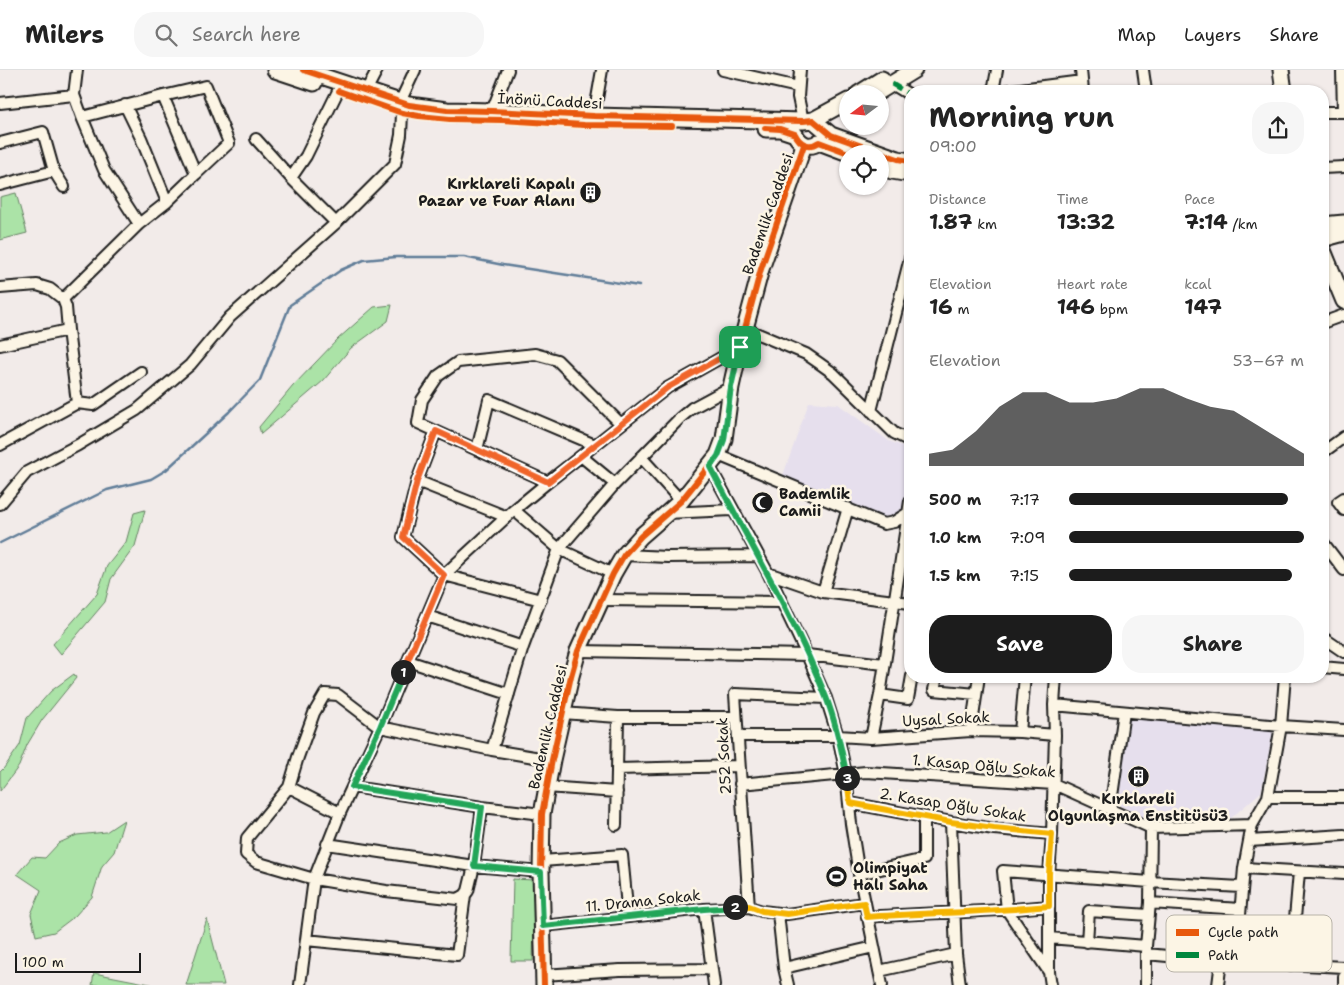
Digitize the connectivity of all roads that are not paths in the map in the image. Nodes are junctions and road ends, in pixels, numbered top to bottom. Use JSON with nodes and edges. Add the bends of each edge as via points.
{"nodes":[{"id":1,"x":77,"y":70,"type":"edge"},
{"id":2,"x":275,"y":70,"type":"edge"},
{"id":3,"x":303,"y":70,"type":"edge"},
{"id":4,"x":377,"y":70,"type":"edge"},
{"id":5,"x":416,"y":70,"type":"edge"},
{"id":6,"x":508,"y":70,"type":"edge"},
{"id":7,"x":602,"y":70,"type":"edge"},
{"id":8,"x":722,"y":70,"type":"edge"},
{"id":9,"x":800,"y":70,"type":"edge"},
{"id":10,"x":914,"y":70,"type":"edge"},
{"id":11,"x":998,"y":70,"type":"edge"},
{"id":12,"x":1081,"y":70,"type":"edge"},
{"id":13,"x":1143,"y":70,"type":"edge"},
{"id":14,"x":1281,"y":70,"type":"edge"},
{"id":15,"x":1342,"y":70,"type":"edge"},
{"id":16,"x":894,"y":77,"type":"edge"},
{"id":17,"x":877,"y":85,"type":"edge"},
{"id":18,"x":994,"y":85,"type":"edge"},
{"id":19,"x":1083,"y":85,"type":"edge"},
{"id":20,"x":1145,"y":85,"type":"edge"},
{"id":21,"x":1283,"y":85,"type":"edge"},
{"id":22,"x":798,"y":87,"type":"junction"},
{"id":23,"x":904,"y":88,"type":"edge"},
{"id":24,"x":338,"y":91,"type":"junction"},
{"id":25,"x":366,"y":91,"type":"junction"},
{"id":26,"x":74,"y":95,"type":"junction"},
{"id":27,"x":163,"y":96,"type":"junction"},
{"id":28,"x":0,"y":103,"type":"edge"},
{"id":29,"x":125,"y":105,"type":"junction"},
{"id":30,"x":401,"y":108,"type":"junction"},
{"id":31,"x":839,"y":109,"type":"edge"},
{"id":32,"x":492,"y":111,"type":"junction"},
{"id":33,"x":1329,"y":112,"type":"edge"},
{"id":34,"x":1344,"y":112,"type":"edge"},
{"id":35,"x":839,"y":115,"type":"edge"},
{"id":36,"x":594,"y":116,"type":"junction"},
{"id":37,"x":82,"y":117,"type":"junction"},
{"id":38,"x":810,"y":133,"type":"junction"},
{"id":39,"x":256,"y":139,"type":"dead end"},
{"id":40,"x":0,"y":143,"type":"edge"},
{"id":41,"x":839,"y":148,"type":"edge"},
{"id":42,"x":904,"y":160,"type":"edge"},
{"id":43,"x":1329,"y":168,"type":"edge"},
{"id":44,"x":1344,"y":168,"type":"edge"},
{"id":45,"x":889,"y":170,"type":"edge"},
{"id":46,"x":54,"y":171,"type":"junction"},
{"id":47,"x":904,"y":173,"type":"edge"},
{"id":48,"x":196,"y":174,"type":"junction"},
{"id":49,"x":291,"y":178,"type":"junction"},
{"id":50,"x":0,"y":185,"type":"edge"},
{"id":51,"x":64,"y":187,"type":"dead end"},
{"id":52,"x":167,"y":202,"type":"junction"},
{"id":53,"x":336,"y":223,"type":"junction"},
{"id":54,"x":1344,"y":223,"type":"edge"},
{"id":55,"x":139,"y":224,"type":"junction"},
{"id":56,"x":1329,"y":224,"type":"edge"},
{"id":57,"x":1344,"y":233,"type":"edge"},
{"id":58,"x":1329,"y":236,"type":"edge"},
{"id":59,"x":1329,"y":265,"type":"edge"},
{"id":60,"x":904,"y":282,"type":"edge"},
{"id":61,"x":0,"y":288,"type":"edge"},
{"id":62,"x":63,"y":299,"type":"junction"},
{"id":63,"x":1344,"y":300,"type":"edge"},
{"id":64,"x":1344,"y":315,"type":"edge"},
{"id":65,"x":1329,"y":320,"type":"edge"},
{"id":66,"x":746,"y":329,"type":"junction"},
{"id":67,"x":68,"y":330,"type":"junction"},
{"id":68,"x":0,"y":345,"type":"edge"},
{"id":69,"x":740,"y":347,"type":"junction"},
{"id":70,"x":141,"y":372,"type":"dead end"},
{"id":71,"x":731,"y":387,"type":"junction"},
{"id":72,"x":77,"y":403,"type":"junction"},
{"id":73,"x":871,"y":411,"type":"junction"},
{"id":74,"x":621,"y":424,"type":"junction"},
{"id":75,"x":436,"y":431,"type":"junction"},
{"id":76,"x":1344,"y":437,"type":"edge"},
{"id":77,"x":904,"y":438,"type":"edge"},
{"id":78,"x":595,"y":444,"type":"junction"},
{"id":79,"x":0,"y":445,"type":"edge"},
{"id":80,"x":1329,"y":448,"type":"edge"},
{"id":81,"x":477,"y":450,"type":"junction"},
{"id":82,"x":581,"y":456,"type":"junction"},
{"id":83,"x":641,"y":457,"type":"junction"},
{"id":84,"x":714,"y":461,"type":"junction"},
{"id":85,"x":417,"y":481,"type":"junction"},
{"id":86,"x":548,"y":482,"type":"junction"},
{"id":87,"x":615,"y":484,"type":"junction"},
{"id":88,"x":1344,"y":498,"type":"edge"},
{"id":89,"x":681,"y":501,"type":"junction"},
{"id":90,"x":0,"y":504,"type":"edge"},
{"id":91,"x":848,"y":508,"type":"junction"},
{"id":92,"x":732,"y":510,"type":"junction"},
{"id":93,"x":1344,"y":510,"type":"edge"},
{"id":94,"x":667,"y":513,"type":"junction"},
{"id":95,"x":511,"y":514,"type":"junction"},
{"id":96,"x":904,"y":516,"type":"edge"},
{"id":97,"x":560,"y":549,"type":"junction"},
{"id":98,"x":1329,"y":551,"type":"edge"},
{"id":99,"x":624,"y":555,"type":"junction"},
{"id":100,"x":758,"y":556,"type":"junction"},
{"id":101,"x":904,"y":563,"type":"edge"},
{"id":102,"x":1344,"y":570,"type":"edge"},
{"id":103,"x":768,"y":573,"type":"junction"},
{"id":104,"x":613,"y":574,"type":"junction"},
{"id":105,"x":444,"y":575,"type":"junction"},
{"id":106,"x":823,"y":592,"type":"junction"},
{"id":107,"x":541,"y":600,"type":"junction"},
{"id":108,"x":601,"y":600,"type":"junction"},
{"id":109,"x":895,"y":601,"type":"junction"},
{"id":110,"x":782,"y":602,"type":"junction"},
{"id":111,"x":904,"y":602,"type":"edge"},
{"id":112,"x":427,"y":616,"type":"junction"},
{"id":113,"x":1329,"y":642,"type":"edge"},
{"id":114,"x":523,"y":647,"type":"junction"},
{"id":115,"x":578,"y":651,"type":"junction"},
{"id":116,"x":1344,"y":652,"type":"edge"},
{"id":117,"x":807,"y":655,"type":"junction"},
{"id":118,"x":408,"y":661,"type":"junction"},
{"id":119,"x":884,"y":664,"type":"junction"},
{"id":120,"x":1329,"y":668,"type":"edge"},
{"id":121,"x":1344,"y":669,"type":"edge"},
{"id":122,"x":911,"y":683,"type":"edge"},
{"id":123,"x":936,"y":683,"type":"edge"},
{"id":124,"x":978,"y":683,"type":"edge"},
{"id":125,"x":1024,"y":683,"type":"edge"},
{"id":126,"x":1056,"y":683,"type":"edge"},
{"id":127,"x":1284,"y":683,"type":"edge"},
{"id":128,"x":509,"y":694,"type":"junction"},
{"id":129,"x":976,"y":694,"type":"junction"},
{"id":130,"x":880,"y":695,"type":"junction"},
{"id":131,"x":826,"y":698,"type":"junction"},
{"id":132,"x":1054,"y":705,"type":"junction"},
{"id":133,"x":1124,"y":712,"type":"junction"},
{"id":134,"x":562,"y":713,"type":"junction"},
{"id":135,"x":618,"y":716,"type":"junction"},
{"id":136,"x":736,"y":717,"type":"junction"},
{"id":137,"x":1281,"y":726,"type":"junction"},
{"id":138,"x":380,"y":727,"type":"junction"},
{"id":139,"x":1344,"y":730,"type":"edge"},
{"id":140,"x":971,"y":731,"type":"junction"},
{"id":141,"x":1020,"y":732,"type":"junction"},
{"id":142,"x":1055,"y":735,"type":"junction"},
{"id":143,"x":738,"y":736,"type":"junction"},
{"id":144,"x":838,"y":736,"type":"junction"},
{"id":145,"x":871,"y":738,"type":"junction"},
{"id":146,"x":492,"y":750,"type":"junction"},
{"id":147,"x":552,"y":760,"type":"junction"},
{"id":148,"x":739,"y":766,"type":"junction"},
{"id":149,"x":617,"y":769,"type":"junction"},
{"id":150,"x":846,"y":774,"type":"junction"},
{"id":151,"x":740,"y":784,"type":"junction"},
{"id":152,"x":1054,"y":784,"type":"junction"},
{"id":153,"x":289,"y":787,"type":"junction"},
{"id":154,"x":352,"y":787,"type":"junction"},
{"id":155,"x":546,"y":787,"type":"junction"},
{"id":156,"x":617,"y":792,"type":"junction"},
{"id":157,"x":1268,"y":797,"type":"junction"},
{"id":158,"x":1344,"y":797,"type":"edge"},
{"id":159,"x":850,"y":803,"type":"junction"},
{"id":160,"x":482,"y":807,"type":"junction"},
{"id":161,"x":1110,"y":810,"type":"junction"},
{"id":162,"x":340,"y":813,"type":"junction"},
{"id":163,"x":542,"y":814,"type":"junction"},
{"id":164,"x":924,"y":817,"type":"junction"},
{"id":165,"x":951,"y":822,"type":"junction"},
{"id":166,"x":1252,"y":824,"type":"junction"},
{"id":167,"x":616,"y":826,"type":"dead end"},
{"id":168,"x":1151,"y":828,"type":"junction"},
{"id":169,"x":1052,"y":834,"type":"junction"},
{"id":170,"x":1344,"y":835,"type":"edge"},
{"id":171,"x":1249,"y":841,"type":"junction"},
{"id":172,"x":327,"y":844,"type":"junction"},
{"id":173,"x":474,"y":866,"type":"junction"},
{"id":174,"x":542,"y":867,"type":"junction"},
{"id":175,"x":1244,"y":868,"type":"junction"},
{"id":176,"x":1299,"y":872,"type":"junction"},
{"id":177,"x":859,"y":874,"type":"junction"},
{"id":178,"x":1049,"y":874,"type":"junction"},
{"id":179,"x":1344,"y":874,"type":"edge"},
{"id":180,"x":314,"y":878,"type":"junction"},
{"id":181,"x":1150,"y":882,"type":"junction"},
{"id":182,"x":1241,"y":887,"type":"junction"},
{"id":183,"x":465,"y":895,"type":"junction"},
{"id":184,"x":864,"y":903,"type":"junction"},
{"id":185,"x":1150,"y":903,"type":"junction"},
{"id":186,"x":749,"y":906,"type":"junction"},
{"id":187,"x":1049,"y":906,"type":"junction"},
{"id":188,"x":704,"y":909,"type":"junction"},
{"id":189,"x":1240,"y":909,"type":"junction"},
{"id":190,"x":1007,"y":910,"type":"junction"},
{"id":191,"x":954,"y":912,"type":"junction"},
{"id":192,"x":778,"y":914,"type":"junction"},
{"id":193,"x":1240,"y":915,"type":"edge"},
{"id":194,"x":1295,"y":915,"type":"edge"},
{"id":195,"x":1149,"y":916,"type":"junction"},
{"id":196,"x":628,"y":917,"type":"junction"},
{"id":197,"x":867,"y":917,"type":"junction"},
{"id":198,"x":543,"y":926,"type":"junction"},
{"id":199,"x":1049,"y":938,"type":"junction"},
{"id":200,"x":306,"y":940,"type":"junction"},
{"id":201,"x":1087,"y":942,"type":"junction"},
{"id":202,"x":874,"y":948,"type":"junction"},
{"id":203,"x":1146,"y":950,"type":"junction"},
{"id":204,"x":1166,"y":953,"type":"edge"},
{"id":205,"x":956,"y":954,"type":"junction"},
{"id":206,"x":784,"y":968,"type":"junction"},
{"id":207,"x":712,"y":969,"type":"junction"},
{"id":208,"x":879,"y":971,"type":"junction"},
{"id":209,"x":1049,"y":972,"type":"junction"},
{"id":210,"x":1220,"y":972,"type":"edge"},
{"id":211,"x":1344,"y":976,"type":"edge"},
{"id":212,"x":544,"y":980,"type":"edge"},
{"id":213,"x":300,"y":985,"type":"edge"},
{"id":214,"x":714,"y":985,"type":"edge"},
{"id":215,"x":788,"y":985,"type":"edge"},
{"id":216,"x":882,"y":985,"type":"edge"},
{"id":217,"x":960,"y":985,"type":"edge"},
{"id":218,"x":1051,"y":985,"type":"edge"},
{"id":219,"x":1146,"y":985,"type":"edge"},
{"id":220,"x":1218,"y":985,"type":"edge"},
{"id":221,"x":1344,"y":985,"type":"edge"}],
"edges":[{"from":1,"to":26,"type":"street"},
{"from":2,"to":24,"type":"main road","name":"İnönü Caddesi"},
{"from":3,"to":25,"type":"main road","name":"İnönü Caddesi"},
{"from":4,"to":25,"type":"street"},
{"from":5,"to":30,"type":"street"},
{"from":6,"to":32,"type":"street"},
{"from":7,"to":36,"type":"street"},
{"from":8,"to":22,"type":"street"},
{"from":9,"to":22,"type":"street"},
{"from":10,"to":16,"type":"main road"},
{"from":11,"to":18,"type":"street"},
{"from":12,"to":19,"type":"street"},
{"from":13,"to":20,"type":"street"},
{"from":14,"to":21,"type":"main road"},
{"from":15,"to":34,"type":"street"},
{"from":16,"to":17,"type":"main road"},
{"from":16,"to":23,"type":"street"},
{"from":22,"to":38,"type":"street","via":[[798,97]]},
{"from":24,"to":30,"type":"main road","name":"İnönü Caddesi"},
{"from":24,"to":49,"type":"street","via":[[306,156]]},
{"from":25,"to":30,"type":"main road","name":"İnönü Caddesi"},
{"from":26,"to":28,"type":"street"},
{"from":26,"to":37,"type":"street"},
{"from":27,"to":29,"type":"street"},
{"from":27,"to":48,"type":"street"},
{"from":27,"to":48,"type":"street","via":[[206,86],[229,143]]},
{"from":29,"to":37,"type":"street"},
{"from":29,"to":52,"type":"street"},
{"from":30,"to":32,"type":"main road","name":"İnönü Caddesi","via":[[409,105]]},
{"from":30,"to":38,"type":"main road","name":"İnönü Caddesi","via":[[450,119],[780,129]]},
{"from":30,"to":53,"type":"street","via":[[401,135],[394,164]]},
{"from":31,"to":38,"type":"main road"},
{"from":32,"to":36,"type":"main road","name":"İnönü Caddesi"},
{"from":33,"to":34,"type":"street"},
{"from":35,"to":38,"type":"main road"},
{"from":36,"to":38,"type":"main road","name":"İnönü Caddesi"},
{"from":37,"to":55,"type":"street","via":[[104,170]]},
{"from":38,"to":41,"type":"main road"},
{"from":38,"to":42,"type":"main road","via":[[831,136]]},
{"from":38,"to":66,"type":"main road","name":"Bademlik Caddesi","via":[[761,269]]},
{"from":39,"to":49,"type":"street"},
{"from":40,"to":46,"type":"street","via":[[43,132]]},
{"from":43,"to":44,"type":"street"},
{"from":45,"to":47,"type":"main road"},
{"from":46,"to":50,"type":"street"},
{"from":46,"to":51,"type":"street"},
{"from":48,"to":52,"type":"street"},
{"from":49,"to":53,"type":"street"},
{"from":52,"to":55,"type":"street"},
{"from":53,"to":90,"type":"street","via":[[230,317],[190,365],[138,410],[27,472]]},
{"from":54,"to":56,"type":"main road"},
{"from":55,"to":62,"type":"street"},
{"from":57,"to":58,"type":"main road"},
{"from":59,"to":63,"type":"main road"},
{"from":60,"to":73,"type":"street"},
{"from":61,"to":62,"type":"street","via":[[37,285],[50,289]]},
{"from":62,"to":67,"type":"street"},
{"from":64,"to":65,"type":"street"},
{"from":66,"to":69,"type":"main road","name":"Bademlik Caddesi"},
{"from":66,"to":73,"type":"street","via":[[819,362]]},
{"from":67,"to":68,"type":"street"},
{"from":67,"to":72,"type":"street"},
{"from":69,"to":71,"type":"main road","name":"Bademlik Caddesi"},
{"from":69,"to":74,"type":"street","via":[[667,388]]},
{"from":70,"to":72,"type":"street","via":[[93,405]]},
{"from":71,"to":83,"type":"street","via":[[692,408]]},
{"from":71,"to":84,"type":"main road","name":"Bademlik Caddesi","via":[[724,440]]},
{"from":72,"to":79,"type":"street"},
{"from":73,"to":77,"type":"street"},
{"from":74,"to":75,"type":"street","via":[[556,360],[535,354],[458,362],[438,376],[422,400],[418,424]]},
{"from":74,"to":78,"type":"street"},
{"from":75,"to":81,"type":"street"},
{"from":75,"to":85,"type":"street"},
{"from":76,"to":80,"type":"street"},
{"from":78,"to":81,"type":"street","via":[[489,400]]},
{"from":78,"to":82,"type":"street"},
{"from":81,"to":86,"type":"street"},
{"from":82,"to":86,"type":"street"},
{"from":82,"to":87,"type":"street"},
{"from":83,"to":87,"type":"street"},
{"from":83,"to":89,"type":"street"},
{"from":84,"to":89,"type":"main road","name":"Bademlik Caddesi"},
{"from":84,"to":91,"type":"street"},
{"from":84,"to":92,"type":"street"},
{"from":85,"to":95,"type":"street"},
{"from":85,"to":105,"type":"street","via":[[403,537]]},
{"from":86,"to":95,"type":"street"},
{"from":87,"to":97,"type":"street"},
{"from":88,"to":93,"type":"street","via":[[1338,502]]},
{"from":89,"to":94,"type":"main road","name":"Bademlik Caddesi"},
{"from":91,"to":96,"type":"street","via":[[884,524]]},
{"from":91,"to":106,"type":"street"},
{"from":92,"to":94,"type":"street"},
{"from":92,"to":100,"type":"street"},
{"from":94,"to":99,"type":"main road","name":"Bademlik Caddesi"},
{"from":95,"to":97,"type":"street"},
{"from":95,"to":105,"type":"street"},
{"from":97,"to":104,"type":"street"},
{"from":97,"to":107,"type":"street"},
{"from":98,"to":102,"type":"street"},
{"from":99,"to":100,"type":"street"},
{"from":99,"to":104,"type":"main road","name":"Bademlik Caddesi"},
{"from":100,"to":103,"type":"street"},
{"from":101,"to":109,"type":"street"},
{"from":103,"to":106,"type":"street"},
{"from":103,"to":110,"type":"street"},
{"from":104,"to":108,"type":"main road","name":"Bademlik Caddesi"},
{"from":105,"to":107,"type":"street"},
{"from":105,"to":112,"type":"street"},
{"from":106,"to":109,"type":"street"},
{"from":107,"to":114,"type":"street"},
{"from":108,"to":110,"type":"street"},
{"from":108,"to":115,"type":"main road","name":"Bademlik Caddesi"},
{"from":109,"to":111,"type":"street"},
{"from":109,"to":119,"type":"street"},
{"from":110,"to":117,"type":"street"},
{"from":112,"to":114,"type":"street"},
{"from":112,"to":118,"type":"street"},
{"from":113,"to":116,"type":"street"},
{"from":114,"to":128,"type":"street"},
{"from":115,"to":117,"type":"street"},
{"from":115,"to":134,"type":"main road","name":"Bademlik Caddesi"},
{"from":117,"to":119,"type":"street"},
{"from":117,"to":131,"type":"street"},
{"from":118,"to":128,"type":"street"},
{"from":118,"to":138,"type":"street"},
{"from":119,"to":130,"type":"street"},
{"from":120,"to":121,"type":"street"},
{"from":122,"to":130,"type":"street","via":[[908,699]]},
{"from":123,"to":129,"type":"street","via":[[934,690]]},
{"from":124,"to":129,"type":"street"},
{"from":125,"to":141,"type":"street"},
{"from":126,"to":132,"type":"street"},
{"from":127,"to":137,"type":"street"},
{"from":128,"to":146,"type":"street"},
{"from":129,"to":140,"type":"street"},
{"from":130,"to":145,"type":"street"},
{"from":131,"to":136,"type":"street","name":"252 Sokak","via":[[735,694]]},
{"from":131,"to":144,"type":"street"},
{"from":132,"to":133,"type":"street"},
{"from":132,"to":142,"type":"street"},
{"from":133,"to":137,"type":"street"},
{"from":133,"to":161,"type":"street"},
{"from":134,"to":135,"type":"street"},
{"from":134,"to":147,"type":"main road","name":"Bademlik Caddesi"},
{"from":135,"to":136,"type":"street"},
{"from":135,"to":149,"type":"street"},
{"from":136,"to":143,"type":"street","name":"252 Sokak"},
{"from":137,"to":139,"type":"street"},
{"from":137,"to":157,"type":"street"},
{"from":138,"to":146,"type":"street"},
{"from":138,"to":153,"type":"street","via":[[338,695],[325,694],[314,713]]},
{"from":138,"to":154,"type":"street"},
{"from":140,"to":141,"type":"street","name":"Uysal Sokak"},
{"from":140,"to":145,"type":"street","name":"Uysal Sokak"},
{"from":141,"to":142,"type":"street","name":"Uysal Sokak"},
{"from":142,"to":152,"type":"street"},
{"from":143,"to":144,"type":"street","name":"Uysal Sokak"},
{"from":143,"to":148,"type":"street","name":"252 Sokak"},
{"from":144,"to":145,"type":"street","name":"Uysal Sokak"},
{"from":144,"to":150,"type":"street"},
{"from":146,"to":147,"type":"street"},
{"from":147,"to":155,"type":"main road","name":"Bademlik Caddesi"},
{"from":148,"to":149,"type":"street"},
{"from":148,"to":151,"type":"street","name":"252 Sokak"},
{"from":149,"to":156,"type":"street"},
{"from":150,"to":151,"type":"street","name":"1. Kasap Oğlu Sokak"},
{"from":150,"to":152,"type":"street","name":"1. Kasap Oğlu Sokak","via":[[866,772]]},
{"from":150,"to":159,"type":"street"},
{"from":151,"to":186,"type":"street","name":"252 Sokak"},
{"from":152,"to":161,"type":"street","name":"1. Kasap Oğlu Sokak"},
{"from":152,"to":169,"type":"street"},
{"from":153,"to":162,"type":"street"},
{"from":153,"to":180,"type":"street","via":[[247,838],[246,854],[256,862]]},
{"from":154,"to":160,"type":"street"},
{"from":154,"to":162,"type":"street"},
{"from":155,"to":156,"type":"street"},
{"from":155,"to":163,"type":"main road","name":"Bademlik Caddesi"},
{"from":156,"to":167,"type":"street"},
{"from":157,"to":158,"type":"street"},
{"from":157,"to":166,"type":"street"},
{"from":159,"to":164,"type":"street","name":"2. Kasap Oğlu Sokak"},
{"from":159,"to":177,"type":"street"},
{"from":160,"to":163,"type":"street"},
{"from":160,"to":173,"type":"street"},
{"from":161,"to":168,"type":"street","name":"1. Kasap Oğlu Sokak"},
{"from":162,"to":172,"type":"street"},
{"from":163,"to":174,"type":"main road","name":"Bademlik Caddesi"},
{"from":164,"to":165,"type":"street","name":"2. Kasap Oğlu Sokak"},
{"from":164,"to":177,"type":"street","via":[[924,859]]},
{"from":165,"to":169,"type":"street","name":"2. Kasap Oğlu Sokak"},
{"from":165,"to":191,"type":"street"},
{"from":166,"to":168,"type":"street"},
{"from":166,"to":171,"type":"street"},
{"from":168,"to":181,"type":"street"},
{"from":169,"to":178,"type":"street"},
{"from":170,"to":171,"type":"street"},
{"from":171,"to":175,"type":"street"},
{"from":172,"to":173,"type":"street"},
{"from":172,"to":180,"type":"street"},
{"from":173,"to":174,"type":"street"},
{"from":173,"to":183,"type":"street"},
{"from":174,"to":196,"type":"street","via":[[622,855]]},
{"from":174,"to":198,"type":"main road","name":"Bademlik Caddesi"},
{"from":175,"to":176,"type":"street"},
{"from":175,"to":182,"type":"street"},
{"from":176,"to":179,"type":"street"},
{"from":176,"to":194,"type":"street"},
{"from":177,"to":184,"type":"street"},
{"from":178,"to":181,"type":"street"},
{"from":178,"to":187,"type":"street"},
{"from":178,"to":190,"type":"street","via":[[1003,871]]},
{"from":180,"to":183,"type":"street","via":[[453,900]]},
{"from":180,"to":200,"type":"street"},
{"from":181,"to":182,"type":"street"},
{"from":181,"to":185,"type":"street"},
{"from":182,"to":189,"type":"street"},
{"from":183,"to":200,"type":"street","via":[[457,955]]},
{"from":184,"to":192,"type":"street","name":"11. Drama Sokak"},
{"from":184,"to":197,"type":"street"},
{"from":185,"to":189,"type":"street"},
{"from":185,"to":195,"type":"street"},
{"from":186,"to":188,"type":"street","name":"11. Drama Sokak"},
{"from":186,"to":192,"type":"street","name":"11. Drama Sokak"},
{"from":187,"to":190,"type":"street"},
{"from":187,"to":199,"type":"street"},
{"from":188,"to":196,"type":"street","name":"11. Drama Sokak"},
{"from":188,"to":207,"type":"street"},
{"from":189,"to":193,"type":"street"},
{"from":190,"to":191,"type":"street"},
{"from":190,"to":209,"type":"street"},
{"from":191,"to":197,"type":"street"},
{"from":191,"to":205,"type":"street"},
{"from":192,"to":206,"type":"street"},
{"from":195,"to":201,"type":"street","via":[[1089,911]]},
{"from":195,"to":203,"type":"street"},
{"from":196,"to":198,"type":"street","name":"11. Drama Sokak"},
{"from":197,"to":202,"type":"street"},
{"from":198,"to":212,"type":"main road","name":"Bademlik Caddesi"},
{"from":199,"to":201,"type":"street"},
{"from":199,"to":209,"type":"street"},
{"from":200,"to":213,"type":"street"},
{"from":201,"to":203,"type":"street"},
{"from":202,"to":206,"type":"street"},
{"from":202,"to":208,"type":"street"},
{"from":203,"to":204,"type":"street"},
{"from":203,"to":219,"type":"street"},
{"from":205,"to":208,"type":"street"},
{"from":205,"to":217,"type":"street"},
{"from":206,"to":215,"type":"street"},
{"from":207,"to":212,"type":"street","via":[[620,970]]},
{"from":207,"to":214,"type":"street"},
{"from":208,"to":216,"type":"street"},
{"from":209,"to":218,"type":"street"},
{"from":210,"to":220,"type":"street"},
{"from":211,"to":221,"type":"street"}]}
